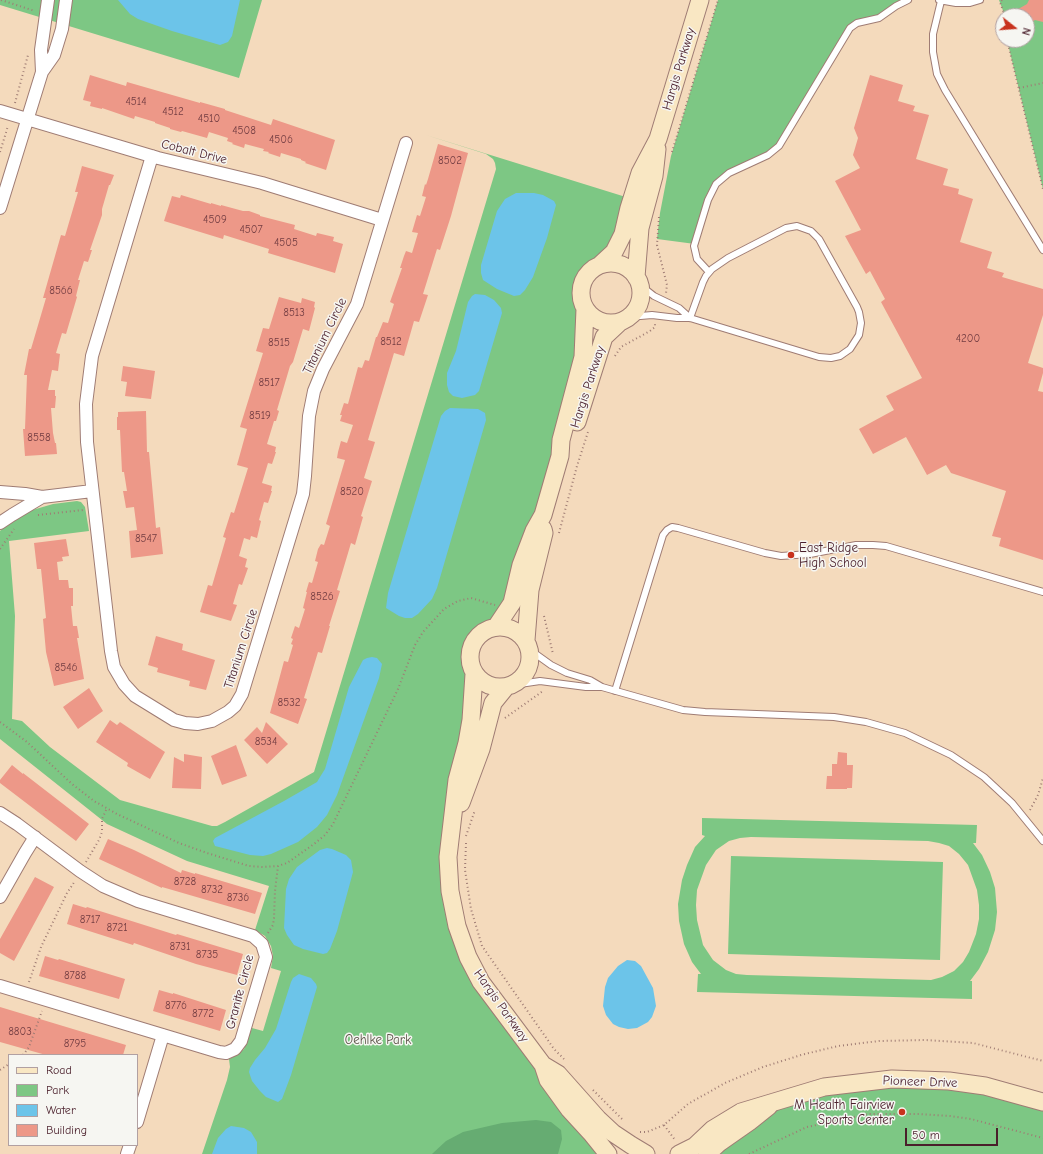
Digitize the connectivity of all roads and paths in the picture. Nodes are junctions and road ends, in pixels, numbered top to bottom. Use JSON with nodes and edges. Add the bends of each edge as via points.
{"nodes":[{"id":1,"x":1,"y":0,"type":"edge"},
{"id":2,"x":48,"y":0,"type":"edge"},
{"id":3,"x":66,"y":0,"type":"edge"},
{"id":4,"x":700,"y":0,"type":"edge"},
{"id":5,"x":718,"y":0,"type":"edge"},
{"id":6,"x":908,"y":0,"type":"edge"},
{"id":7,"x":940,"y":0,"type":"edge"},
{"id":8,"x":980,"y":0,"type":"edge"},
{"id":9,"x":36,"y":6,"type":"dead end"},
{"id":10,"x":35,"y":11,"type":"junction"},
{"id":11,"x":34,"y":16,"type":"dead end"},
{"id":12,"x":1010,"y":48,"type":"edge"},
{"id":13,"x":29,"y":53,"type":"dead end"},
{"id":14,"x":42,"y":72,"type":"junction"},
{"id":15,"x":1043,"y":83,"type":"edge"},
{"id":16,"x":1019,"y":88,"type":"junction"},
{"id":17,"x":6,"y":113,"type":"edge"},
{"id":18,"x":27,"y":119,"type":"junction"},
{"id":19,"x":658,"y":139,"type":"junction"},
{"id":20,"x":406,"y":143,"type":"dead end"},
{"id":21,"x":0,"y":152,"type":"edge"},
{"id":22,"x":152,"y":156,"type":"junction"},
{"id":23,"x":671,"y":156,"type":"dead end"},
{"id":24,"x":1043,"y":189,"type":"edge"},
{"id":25,"x":0,"y":208,"type":"edge"},
{"id":26,"x":660,"y":212,"type":"dead end"},
{"id":27,"x":382,"y":220,"type":"junction"},
{"id":28,"x":1043,"y":250,"type":"edge"},
{"id":29,"x":601,"y":264,"type":"junction"},
{"id":30,"x":709,"y":272,"type":"junction"},
{"id":31,"x":638,"y":281,"type":"junction"},
{"id":32,"x":666,"y":295,"type":"dead end"},
{"id":33,"x":585,"y":309,"type":"junction"},
{"id":34,"x":690,"y":318,"type":"junction"},
{"id":35,"x":625,"y":320,"type":"junction"},
{"id":36,"x":655,"y":327,"type":"dead end"},
{"id":37,"x":612,"y":361,"type":"dead end"},
{"id":38,"x":590,"y":429,"type":"dead end"},
{"id":39,"x":560,"y":456,"type":"junction"},
{"id":40,"x":92,"y":491,"type":"junction"},
{"id":41,"x":0,"y":492,"type":"edge"},
{"id":42,"x":42,"y":497,"type":"junction"},
{"id":43,"x":79,"y":511,"type":"dead end"},
{"id":44,"x":543,"y":514,"type":"junction"},
{"id":45,"x":35,"y":515,"type":"dead end"},
{"id":46,"x":0,"y":524,"type":"edge"},
{"id":47,"x":17,"y":526,"type":"dead end"},
{"id":48,"x":559,"y":537,"type":"dead end"},
{"id":49,"x":0,"y":549,"type":"edge"},
{"id":50,"x":1043,"y":592,"type":"edge"},
{"id":51,"x":500,"y":606,"type":"dead end"},
{"id":52,"x":543,"y":611,"type":"dead end"},
{"id":53,"x":496,"y":627,"type":"junction"},
{"id":54,"x":528,"y":645,"type":"junction"},
{"id":55,"x":553,"y":657,"type":"dead end"},
{"id":56,"x":474,"y":674,"type":"junction"},
{"id":57,"x":509,"y":686,"type":"junction"},
{"id":58,"x":602,"y":687,"type":"junction"},
{"id":59,"x":544,"y":689,"type":"dead end"},
{"id":60,"x":615,"y":691,"type":"junction"},
{"id":61,"x":0,"y":722,"type":"edge"},
{"id":62,"x":503,"y":724,"type":"dead end"},
{"id":63,"x":1043,"y":778,"type":"edge"},
{"id":64,"x":476,"y":807,"type":"dead end"},
{"id":65,"x":107,"y":808,"type":"junction"},
{"id":66,"x":0,"y":813,"type":"edge"},
{"id":67,"x":1023,"y":817,"type":"junction"},
{"id":68,"x":451,"y":827,"type":"junction"},
{"id":69,"x":35,"y":838,"type":"junction"},
{"id":70,"x":1043,"y":841,"type":"edge"},
{"id":71,"x":85,"y":864,"type":"dead end"},
{"id":72,"x":278,"y":866,"type":"junction"},
{"id":73,"x":77,"y":878,"type":"dead end"},
{"id":74,"x":0,"y":897,"type":"edge"},
{"id":75,"x":268,"y":933,"type":"dead end"},
{"id":76,"x":0,"y":986,"type":"edge"},
{"id":77,"x":28,"y":986,"type":"dead end"},
{"id":78,"x":43,"y":1008,"type":"dead end"},
{"id":79,"x":163,"y":1035,"type":"junction"},
{"id":80,"x":24,"y":1054,"type":"edge"},
{"id":81,"x":565,"y":1060,"type":"dead end"},
{"id":82,"x":1043,"y":1061,"type":"edge"},
{"id":83,"x":543,"y":1065,"type":"junction"},
{"id":84,"x":592,"y":1088,"type":"dead end"},
{"id":85,"x":774,"y":1102,"type":"junction"},
{"id":86,"x":1043,"y":1102,"type":"edge"},
{"id":87,"x":138,"y":1119,"type":"edge"},
{"id":88,"x":624,"y":1122,"type":"dead end"},
{"id":89,"x":635,"y":1130,"type":"dead end"},
{"id":90,"x":1043,"y":1138,"type":"edge"},
{"id":91,"x":608,"y":1154,"type":"edge"},
{"id":92,"x":646,"y":1154,"type":"edge"},
{"id":93,"x":679,"y":1154,"type":"edge"},
{"id":94,"x":707,"y":1154,"type":"edge"},
{"id":95,"x":749,"y":1154,"type":"edge"}],
"edges":[{"from":1,"to":10,"type":"path"},
{"from":2,"to":14,"type":"street","via":[[41,50]]},
{"from":3,"to":14,"type":"street","via":[[62,29],[54,55]]},
{"from":4,"to":19,"type":"street","name":"Hargis Parkway"},
{"from":5,"to":23,"type":"path"},
{"from":6,"to":30,"type":"lane","via":[[880,18],[857,23],[850,28],[779,146],[768,155],[729,174],[716,184],[708,200],[694,246],[697,259]]},
{"from":7,"to":8,"type":"lane","via":[[963,3]]},
{"from":7,"to":28,"type":"lane","via":[[933,34],[937,74]]},
{"from":9,"to":10,"type":"path"},
{"from":10,"to":11,"type":"path"},
{"from":12,"to":16,"type":"path"},
{"from":13,"to":17,"type":"path"},
{"from":14,"to":18,"type":"street"},
{"from":15,"to":16,"type":"path"},
{"from":16,"to":24,"type":"path"},
{"from":17,"to":18,"type":"street","name":"Cobalt Drive"},
{"from":17,"to":21,"type":"path"},
{"from":18,"to":22,"type":"street","name":"Cobalt Drive"},
{"from":18,"to":25,"type":"street"},
{"from":19,"to":29,"type":"street","name":"Hargis Parkway","via":[[640,173],[623,234],[614,252]]},
{"from":19,"to":31,"type":"street","name":"Hargis Parkway","via":[[654,176],[640,228]]},
{"from":20,"to":27,"type":"street","name":"Titanium Circle"},
{"from":22,"to":27,"type":"street","name":"Cobalt Drive","via":[[262,183]]},
{"from":22,"to":40,"type":"street","name":"Titanium Circle","via":[[95,345],[90,370],[86,416]]},
{"from":26,"to":32,"type":"path","via":[[657,245],[667,285]]},
{"from":27,"to":40,"type":"street","name":"Titanium Circle","via":[[357,304],[323,368],[314,391],[300,504],[242,694],[235,706],[224,715],[202,724],[177,721],[135,696],[120,678],[111,656]]},
{"from":29,"to":31,"type":"street","via":[[621,264],[629,269]]},
{"from":29,"to":33,"type":"street","via":[[593,268],[582,283],[581,301]]},
{"from":30,"to":34,"type":"lane","via":[[700,288]]},
{"from":30,"to":34,"type":"lane","via":[[723,261],[786,228],[797,226],[807,229],[819,239],[860,312],[859,335],[846,353],[835,358],[826,358]]},
{"from":31,"to":34,"type":"lane","via":[[654,296],[679,308]]},
{"from":31,"to":35,"type":"street","via":[[641,295],[639,302]]},
{"from":33,"to":35,"type":"street","via":[[600,322],[610,324]]},
{"from":33,"to":39,"type":"street","name":"Hargis Parkway","via":[[583,357],[561,440]]},
{"from":34,"to":35,"type":"lane","via":[[652,315]]},
{"from":35,"to":39,"type":"street","name":"Hargis Parkway","via":[[604,336],[570,442]]},
{"from":36,"to":37,"type":"path","via":[[621,347]]},
{"from":38,"to":48,"type":"path","via":[[577,466]]},
{"from":39,"to":44,"type":"street","name":"Hargis Parkway"},
{"from":40,"to":42,"type":"street"},
{"from":41,"to":42,"type":"street"},
{"from":42,"to":46,"type":"street"},
{"from":43,"to":45,"type":"path"},
{"from":44,"to":53,"type":"street","name":"Hargis Parkway","via":[[521,566],[512,603]]},
{"from":44,"to":54,"type":"street","name":"Hargis Parkway","via":[[544,533],[530,590]]},
{"from":47,"to":49,"type":"path"},
{"from":50,"to":60,"type":"lane","via":[[886,546],[856,545],[810,554],[781,556],[672,528],[663,535]]},
{"from":51,"to":72,"type":"path","via":[[473,599],[461,600],[444,609],[427,628],[415,645],[398,689],[333,824],[314,844],[287,863]]},
{"from":52,"to":55,"type":"path"},
{"from":53,"to":54,"type":"street","via":[[513,629]]},
{"from":53,"to":56,"type":"street","via":[[486,630],[472,645],[470,654]]},
{"from":54,"to":57,"type":"street","via":[[531,659],[529,669],[523,678]]},
{"from":54,"to":58,"type":"lane","via":[[551,665]]},
{"from":56,"to":57,"type":"street","via":[[488,685],[497,688]]},
{"from":56,"to":68,"type":"street","name":"Hargis Parkway","via":[[471,720],[457,780]]},
{"from":57,"to":58,"type":"lane","via":[[540,681],[586,688]]},
{"from":57,"to":68,"type":"street","name":"Hargis Parkway","via":[[493,703],[481,748]]},
{"from":58,"to":60,"type":"lane"},
{"from":59,"to":62,"type":"path","via":[[505,717]]},
{"from":60,"to":67,"type":"lane","via":[[676,709],[834,717],[871,723],[917,738],[951,755],[984,777]]},
{"from":61,"to":65,"type":"path","via":[[27,742],[72,784]]},
{"from":63,"to":67,"type":"path","via":[[1034,803]]},
{"from":64,"to":81,"type":"path","via":[[466,837],[465,870],[471,909],[482,946],[554,1049]]},
{"from":65,"to":71,"type":"path","via":[[102,819],[100,840]]},
{"from":65,"to":72,"type":"path","via":[[202,852],[249,866]]},
{"from":66,"to":69,"type":"street","name":"Granite Circle"},
{"from":67,"to":70,"type":"lane"},
{"from":68,"to":83,"type":"street","name":"Hargis Parkway","via":[[448,857],[450,891],[457,926],[468,957],[481,982]]},
{"from":69,"to":74,"type":"street"},
{"from":69,"to":79,"type":"street","name":"Granite Circle","via":[[80,871],[113,891],[248,934],[262,944],[266,952],[265,961],[238,1046],[223,1053]]},
{"from":72,"to":75,"type":"path","via":[[273,925]]},
{"from":73,"to":77,"type":"path","via":[[40,947]]},
{"from":76,"to":79,"type":"street","name":"Granite Circle"},
{"from":78,"to":80,"type":"path"},
{"from":79,"to":87,"type":"street"},
{"from":82,"to":89,"type":"path","via":[[973,1043],[879,1041],[838,1046],[763,1067],[725,1083],[688,1104],[664,1125],[647,1132]]},
{"from":83,"to":91,"type":"street","name":"Hargis Parkway","via":[[548,1080],[569,1109]]},
{"from":83,"to":92,"type":"street","name":"Hargis Parkway","via":[[558,1074],[598,1120],[613,1133]]},
{"from":84,"to":88,"type":"path"},
{"from":85,"to":86,"type":"street","name":"Pioneer Drive","via":[[824,1087],[892,1079],[949,1081],[985,1086]]},
{"from":85,"to":93,"type":"street","name":"Pioneer Drive","via":[[741,1112],[712,1129],[695,1146]]},
{"from":85,"to":94,"type":"street","name":"Pioneer Drive"},
{"from":90,"to":95,"type":"path","via":[[950,1116],[868,1114],[807,1127]]}]}
